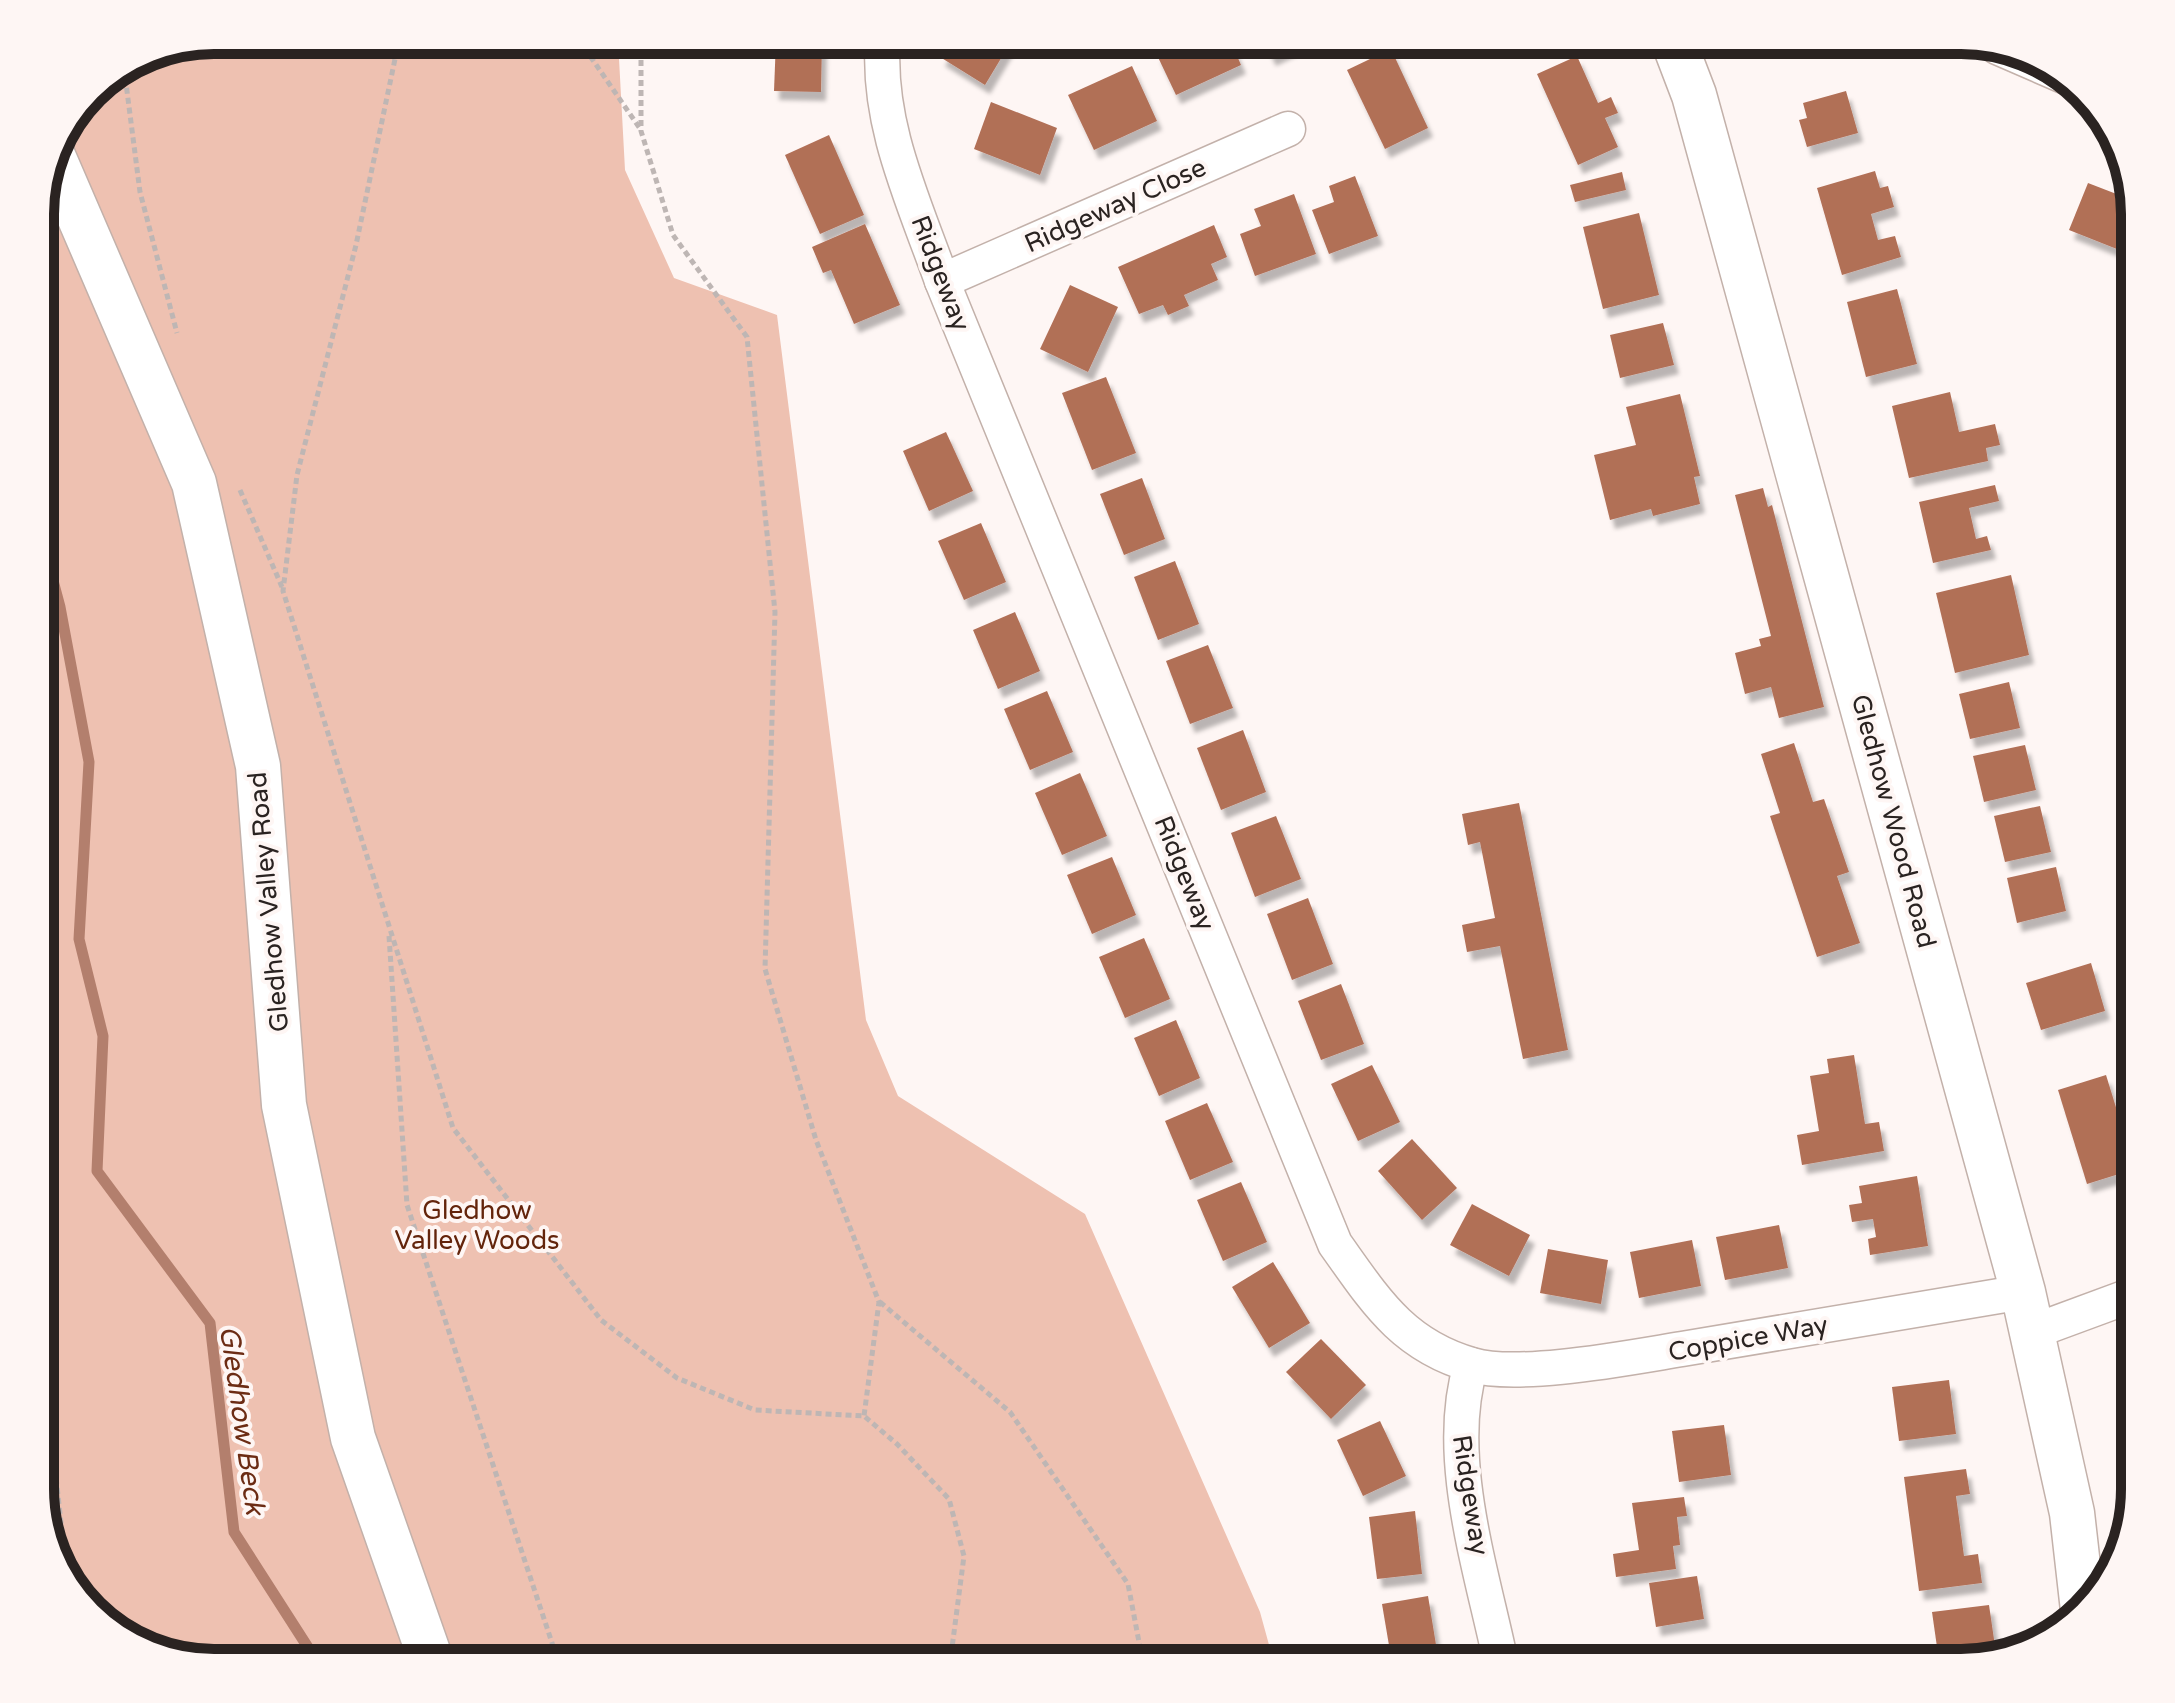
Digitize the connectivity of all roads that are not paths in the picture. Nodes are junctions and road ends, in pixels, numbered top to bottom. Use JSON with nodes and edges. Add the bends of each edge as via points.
{"nodes":[{"id":1,"x":882,"y":54,"type":"edge"},
{"id":2,"x":1678,"y":54,"type":"edge"},
{"id":3,"x":1288,"y":129,"type":"dead end"},
{"id":4,"x":59,"y":171,"type":"edge"},
{"id":5,"x":942,"y":281,"type":"junction"},
{"id":6,"x":2121,"y":1296,"type":"edge"},
{"id":7,"x":2028,"y":1312,"type":"junction"},
{"id":8,"x":1471,"y":1365,"type":"junction"},
{"id":9,"x":2081,"y":1595,"type":"edge"},
{"id":10,"x":427,"y":1649,"type":"edge"},
{"id":11,"x":1498,"y":1649,"type":"edge"}],
"edges":[{"from":1,"to":5,"type":"street","name":"Ridgeway","via":[[891,135]]},
{"from":2,"to":7,"type":"street","name":"Gledhow Wood Road","via":[[1694,95]]},
{"from":3,"to":5,"type":"street","name":"Ridgeway Close"},
{"from":4,"to":10,"type":"street","name":"Gledhow Valley Road","via":[[194,483],[258,766],[287,1120],[353,1438]]},
{"from":5,"to":8,"type":"street","name":"Ridgeway","via":[[1335,1244],[1386,1316],[1424,1343]]},
{"from":6,"to":7,"type":"street","name":"Coppice Way"},
{"from":7,"to":8,"type":"street","name":"Coppice Way","via":[[1612,1360],[1499,1370]]},
{"from":7,"to":9,"type":"street","name":"Gledhow Wood Road","via":[[2072,1513]]},
{"from":8,"to":11,"type":"street","name":"Ridgeway","via":[[1460,1412],[1460,1460]]}]}
